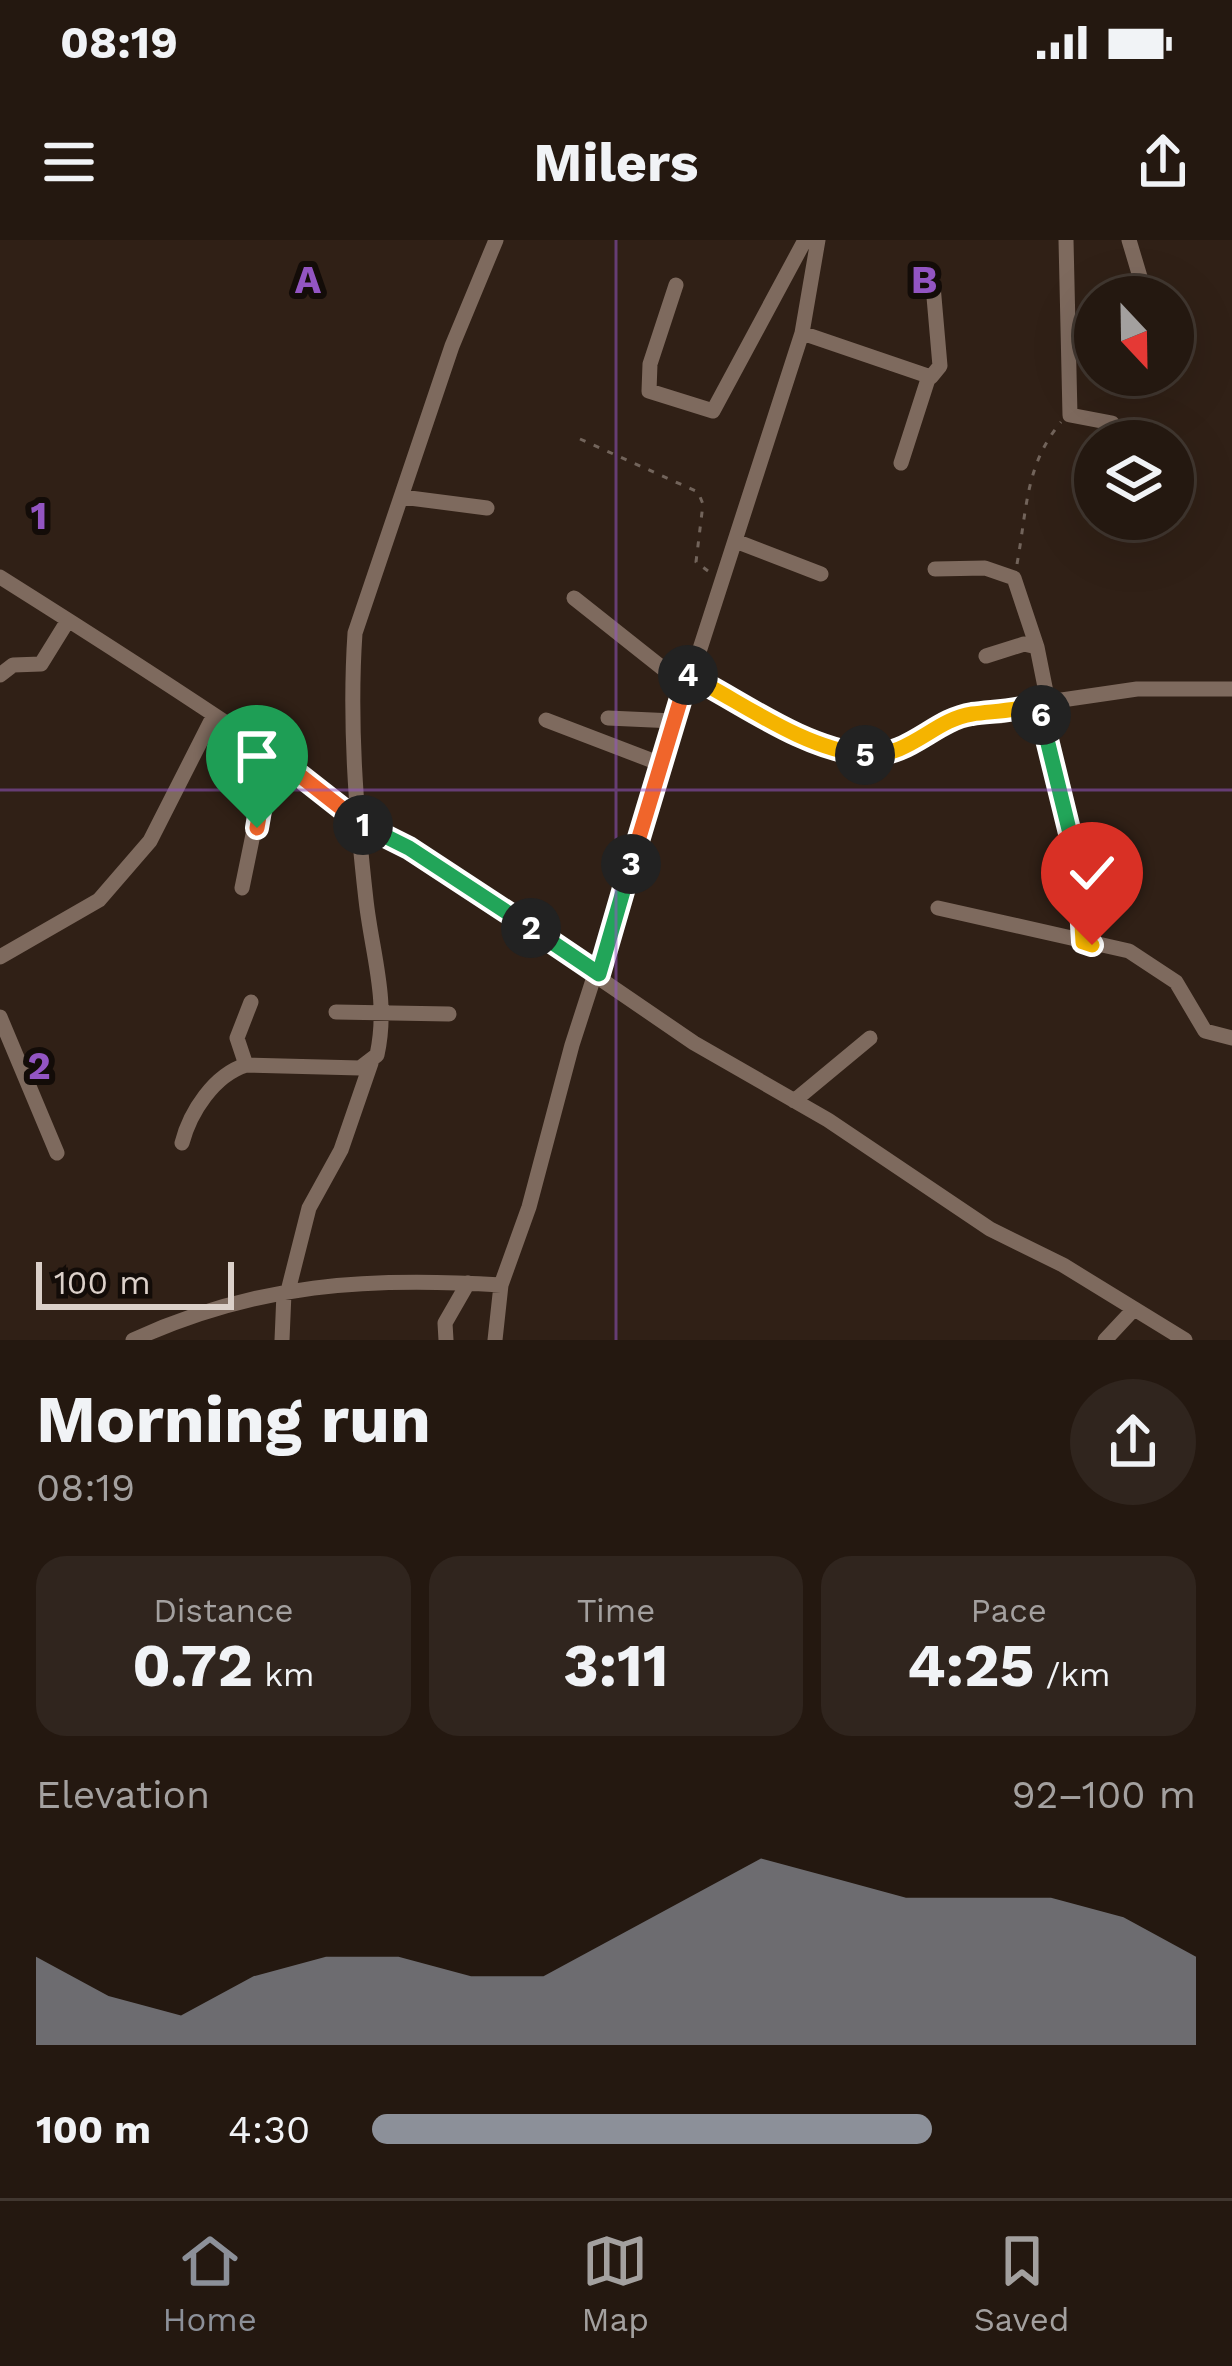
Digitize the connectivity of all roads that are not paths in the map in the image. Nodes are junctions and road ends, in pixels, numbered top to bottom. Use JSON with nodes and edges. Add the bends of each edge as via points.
{"nodes":[{"id":1,"x":496,"y":240,"type":"edge"},
{"id":2,"x":805,"y":240,"type":"edge"},
{"id":3,"x":818,"y":240,"type":"edge"},
{"id":4,"x":1066,"y":240,"type":"edge"},
{"id":5,"x":1129,"y":240,"type":"edge"},
{"id":6,"x":932,"y":274,"type":"dead end"},
{"id":7,"x":1140,"y":276,"type":"edge"},
{"id":8,"x":676,"y":285,"type":"dead end"},
{"id":9,"x":802,"y":333,"type":"junction"},
{"id":10,"x":929,"y":376,"type":"junction"},
{"id":11,"x":1102,"y":420,"type":"edge"},
{"id":12,"x":901,"y":463,"type":"dead end"},
{"id":13,"x":402,"y":497,"type":"junction"},
{"id":14,"x":487,"y":508,"type":"dead end"},
{"id":15,"x":738,"y":542,"type":"junction"},
{"id":16,"x":935,"y":569,"type":"dead end"},
{"id":17,"x":821,"y":574,"type":"dead end"},
{"id":18,"x":0,"y":577,"type":"edge"},
{"id":19,"x":574,"y":598,"type":"dead end"},
{"id":20,"x":67,"y":622,"type":"junction"},
{"id":21,"x":1037,"y":647,"type":"junction"},
{"id":22,"x":986,"y":656,"type":"dead end"},
{"id":23,"x":0,"y":675,"type":"edge"},
{"id":24,"x":687,"y":680,"type":"junction"},
{"id":25,"x":1232,"y":689,"type":"edge"},
{"id":26,"x":1043,"y":703,"type":"junction"},
{"id":27,"x":214,"y":716,"type":"junction"},
{"id":28,"x":608,"y":718,"type":"dead end"},
{"id":29,"x":546,"y":720,"type":"dead end"},
{"id":30,"x":674,"y":721,"type":"junction"},
{"id":31,"x":270,"y":752,"type":"junction"},
{"id":32,"x":661,"y":764,"type":"junction"},
{"id":33,"x":360,"y":824,"type":"junction"},
{"id":34,"x":242,"y":889,"type":"dead end"},
{"id":35,"x":938,"y":908,"type":"dead end"},
{"id":36,"x":1083,"y":942,"type":"junction"},
{"id":37,"x":0,"y":956,"type":"edge"},
{"id":38,"x":599,"y":974,"type":"junction"},
{"id":39,"x":251,"y":1002,"type":"dead end"},
{"id":40,"x":336,"y":1012,"type":"dead end"},
{"id":41,"x":449,"y":1014,"type":"dead end"},
{"id":42,"x":383,"y":1015,"type":"junction"},
{"id":43,"x":0,"y":1017,"type":"edge"},
{"id":44,"x":870,"y":1038,"type":"dead end"},
{"id":45,"x":1232,"y":1038,"type":"edge"},
{"id":46,"x":370,"y":1063,"type":"junction"},
{"id":47,"x":246,"y":1065,"type":"junction"},
{"id":48,"x":794,"y":1101,"type":"junction"},
{"id":49,"x":182,"y":1143,"type":"dead end"},
{"id":50,"x":57,"y":1153,"type":"dead end"},
{"id":51,"x":467,"y":1283,"type":"junction"},
{"id":52,"x":501,"y":1285,"type":"junction"},
{"id":53,"x":286,"y":1292,"type":"junction"},
{"id":54,"x":1133,"y":1309,"type":"junction"},
{"id":55,"x":133,"y":1340,"type":"edge"},
{"id":56,"x":282,"y":1340,"type":"edge"},
{"id":57,"x":446,"y":1340,"type":"edge"},
{"id":58,"x":495,"y":1340,"type":"edge"},
{"id":59,"x":1105,"y":1340,"type":"edge"},
{"id":60,"x":1185,"y":1340,"type":"edge"}],
"edges":[{"from":1,"to":13,"type":"street"},
{"from":2,"to":8,"type":"street","via":[[713,411],[649,391]]},
{"from":3,"to":9,"type":"street"},
{"from":4,"to":11,"type":"street","via":[[1070,411]]},
{"from":5,"to":7,"type":"street"},
{"from":6,"to":10,"type":"street","via":[[940,366]]},
{"from":9,"to":10,"type":"street"},
{"from":9,"to":15,"type":"street"},
{"from":10,"to":12,"type":"street"},
{"from":13,"to":14,"type":"street"},
{"from":13,"to":33,"type":"street","via":[[355,633]]},
{"from":15,"to":17,"type":"street"},
{"from":15,"to":24,"type":"street"},
{"from":16,"to":21,"type":"street","via":[[985,568],[1014,578]]},
{"from":18,"to":20,"type":"street"},
{"from":19,"to":24,"type":"street"},
{"from":20,"to":23,"type":"street","via":[[41,664],[13,664]]},
{"from":20,"to":27,"type":"street"},
{"from":21,"to":22,"type":"street"},
{"from":21,"to":26,"type":"street"},
{"from":24,"to":26,"type":"street","via":[[830,749],[860,755],[914,746],[968,714],[1000,716]]},
{"from":24,"to":30,"type":"street"},
{"from":25,"to":26,"type":"street","via":[[1137,689]]},
{"from":26,"to":36,"type":"street","via":[[1077,862]]},
{"from":27,"to":31,"type":"street"},
{"from":27,"to":37,"type":"street","via":[[150,842],[99,900]]},
{"from":28,"to":30,"type":"street"},
{"from":29,"to":32,"type":"street"},
{"from":30,"to":32,"type":"street"},
{"from":31,"to":33,"type":"street"},
{"from":31,"to":34,"type":"street"},
{"from":32,"to":38,"type":"street"},
{"from":33,"to":38,"type":"street"},
{"from":33,"to":42,"type":"street"},
{"from":35,"to":36,"type":"street"},
{"from":36,"to":45,"type":"street","via":[[1149,962],[1176,982],[1205,1031]]},
{"from":38,"to":48,"type":"street"},
{"from":38,"to":52,"type":"street"},
{"from":39,"to":47,"type":"street","via":[[237,1038]]},
{"from":40,"to":42,"type":"street"},
{"from":41,"to":42,"type":"street"},
{"from":42,"to":46,"type":"street"},
{"from":43,"to":50,"type":"street"},
{"from":44,"to":48,"type":"street"},
{"from":46,"to":47,"type":"street"},
{"from":46,"to":53,"type":"street","via":[[340,1150],[309,1208]]},
{"from":47,"to":49,"type":"street","via":[[211,1091]]},
{"from":48,"to":54,"type":"street","via":[[990,1229]]},
{"from":51,"to":52,"type":"street"},
{"from":51,"to":53,"type":"street","via":[[384,1278]]},
{"from":51,"to":57,"type":"street","via":[[445,1323]]},
{"from":52,"to":58,"type":"street"},
{"from":53,"to":55,"type":"street"},
{"from":53,"to":56,"type":"street"},
{"from":54,"to":59,"type":"street"},
{"from":54,"to":60,"type":"street"}]}
